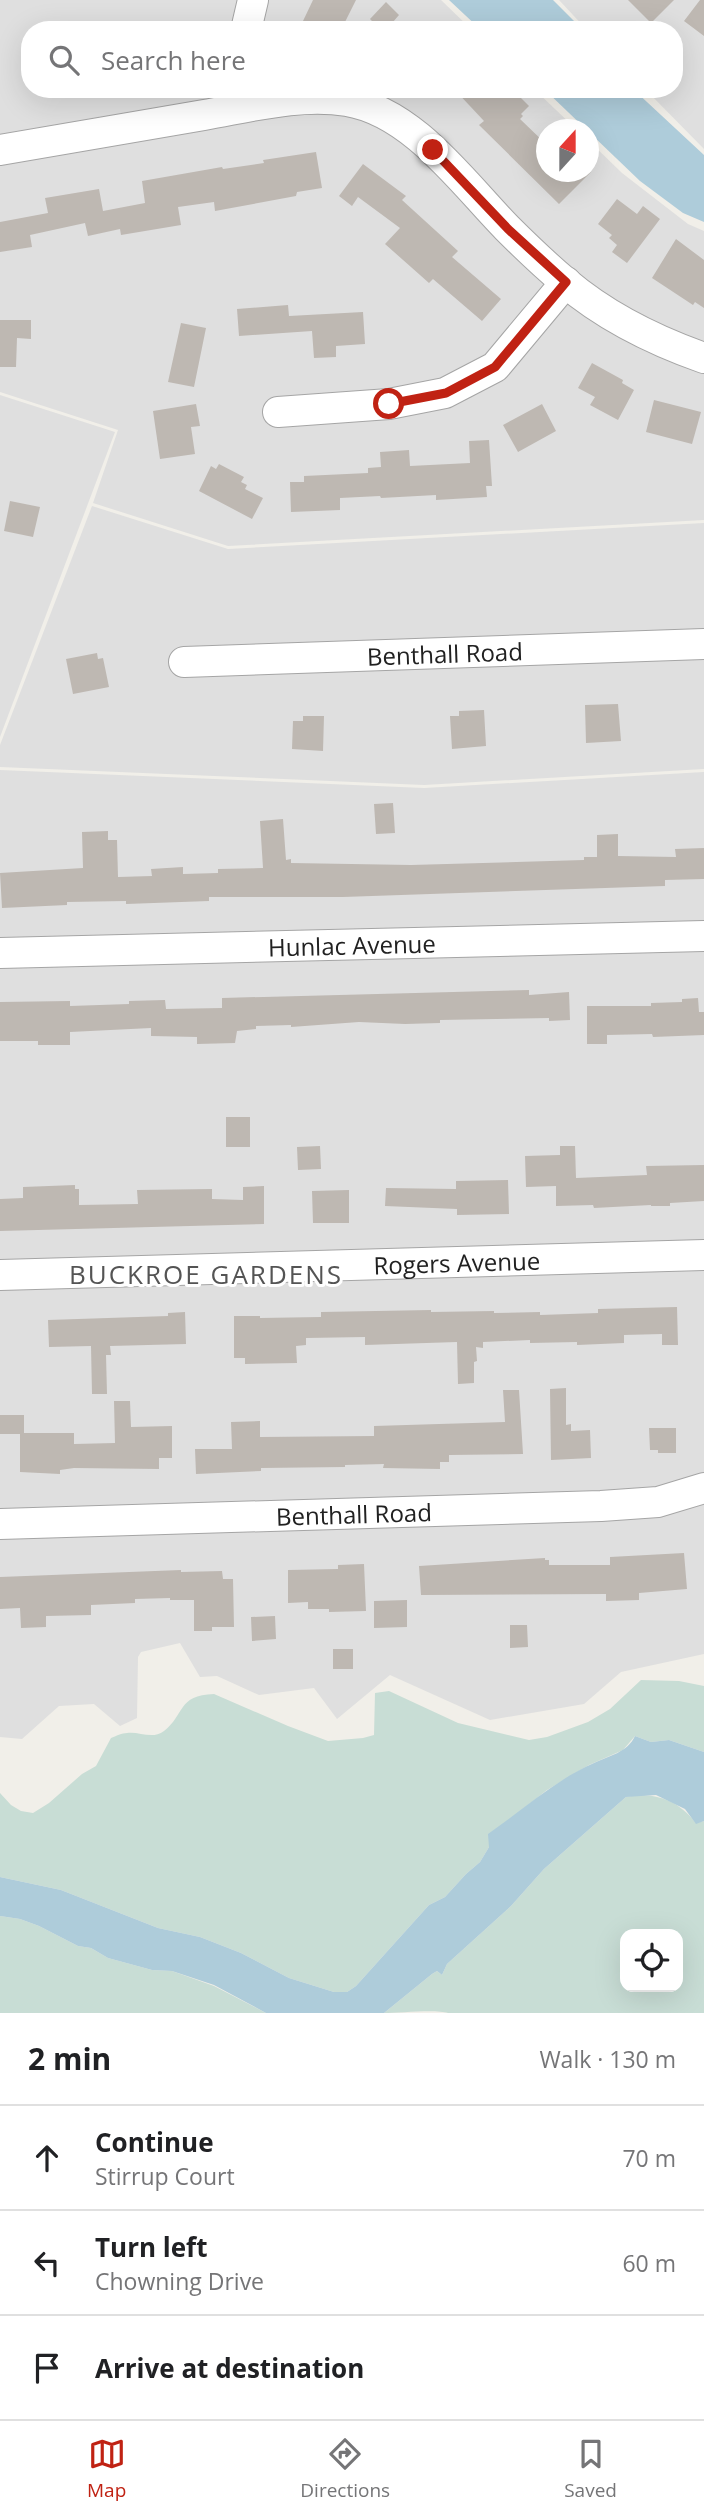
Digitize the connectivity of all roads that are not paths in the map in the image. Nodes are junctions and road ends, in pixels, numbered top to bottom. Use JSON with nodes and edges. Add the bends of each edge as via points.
{"nodes":[{"id":1,"x":253,"y":0,"type":"edge"},
{"id":2,"x":248,"y":21,"type":"edge"},
{"id":3,"x":253,"y":98,"type":"edge"},
{"id":4,"x":0,"y":150,"type":"edge"},
{"id":5,"x":566,"y":282,"type":"junction"},
{"id":6,"x":704,"y":358,"type":"edge"},
{"id":7,"x":278,"y":412,"type":"dead end"},
{"id":8,"x":704,"y":643,"type":"edge"},
{"id":9,"x":184,"y":662,"type":"dead end"},
{"id":10,"x":704,"y":936,"type":"edge"},
{"id":11,"x":0,"y":953,"type":"edge"},
{"id":12,"x":704,"y":1255,"type":"edge"},
{"id":13,"x":0,"y":1275,"type":"edge"},
{"id":14,"x":704,"y":1488,"type":"edge"},
{"id":15,"x":0,"y":1524,"type":"edge"}],
"edges":[{"from":1,"to":2,"type":"street"},
{"from":3,"to":4,"type":"street"},
{"from":3,"to":5,"type":"street","via":[[347,101],[389,115],[433,150]]},
{"from":5,"to":6,"type":"street","via":[[641,333]]},
{"from":5,"to":7,"type":"street","via":[[495,367],[446,393],[389,404]]},
{"from":8,"to":9,"type":"street","name":"Benthall Road"},
{"from":10,"to":11,"type":"street","name":"Hunlac Avenue"},
{"from":12,"to":13,"type":"street","name":"Rogers Avenue"},
{"from":14,"to":15,"type":"street","name":"Benthall Road","via":[[658,1502],[601,1506]]}]}
